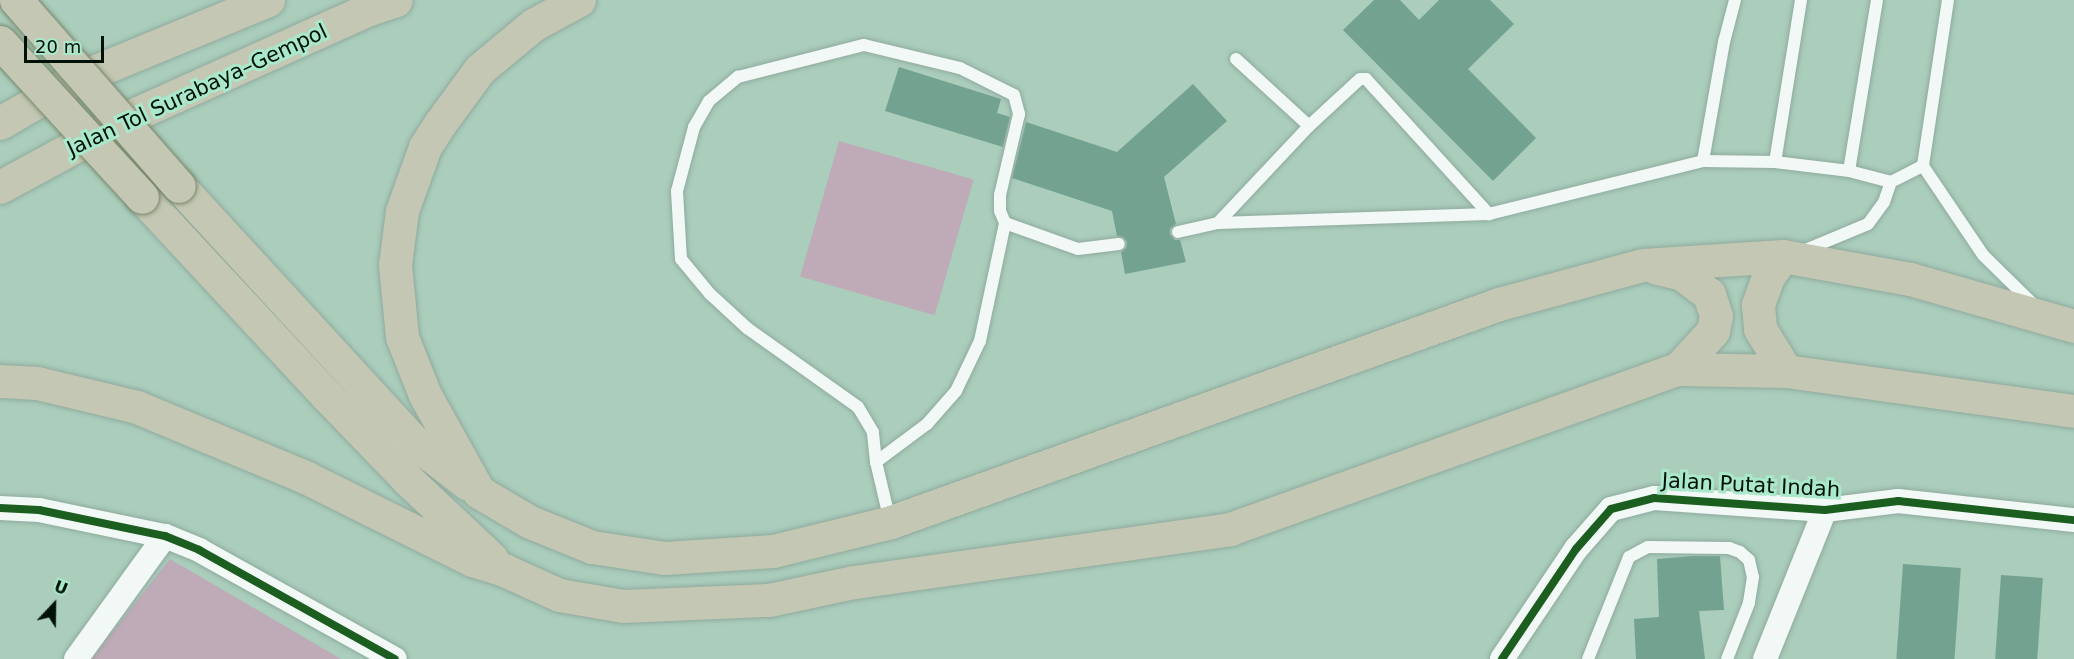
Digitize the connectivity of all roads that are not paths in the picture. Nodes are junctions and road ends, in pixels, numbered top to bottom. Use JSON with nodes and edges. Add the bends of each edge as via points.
{"nodes":[{"id":1,"x":16,"y":0,"type":"edge"},
{"id":2,"x":268,"y":0,"type":"edge"},
{"id":3,"x":396,"y":0,"type":"edge"},
{"id":4,"x":579,"y":0,"type":"edge"},
{"id":5,"x":1735,"y":0,"type":"edge"},
{"id":6,"x":1801,"y":0,"type":"edge"},
{"id":7,"x":1877,"y":0,"type":"edge"},
{"id":8,"x":1948,"y":0,"type":"edge"},
{"id":9,"x":0,"y":42,"type":"edge"},
{"id":10,"x":1236,"y":59,"type":"dead end"},
{"id":11,"x":74,"y":80,"type":"junction"},
{"id":12,"x":0,"y":110,"type":"edge"},
{"id":13,"x":0,"y":123,"type":"edge"},
{"id":14,"x":1309,"y":126,"type":"junction"},
{"id":15,"x":1703,"y":160,"type":"junction"},
{"id":16,"x":1775,"y":162,"type":"junction"},
{"id":17,"x":1923,"y":166,"type":"junction"},
{"id":18,"x":1849,"y":171,"type":"junction"},
{"id":19,"x":1891,"y":182,"type":"junction"},
{"id":20,"x":0,"y":187,"type":"edge"},
{"id":21,"x":1489,"y":214,"type":"junction"},
{"id":22,"x":1005,"y":223,"type":"junction"},
{"id":23,"x":1218,"y":223,"type":"junction"},
{"id":24,"x":1178,"y":232,"type":"dead end"},
{"id":25,"x":1119,"y":244,"type":"dead end"},
{"id":26,"x":1784,"y":257,"type":"junction"},
{"id":27,"x":1643,"y":265,"type":"junction"},
{"id":28,"x":2061,"y":322,"type":"edge"},
{"id":29,"x":1678,"y":369,"type":"junction"},
{"id":30,"x":1786,"y":371,"type":"junction"},
{"id":31,"x":0,"y":381,"type":"edge"},
{"id":32,"x":2074,"y":411,"type":"edge"},
{"id":33,"x":876,"y":462,"type":"junction"},
{"id":34,"x":479,"y":492,"type":"junction"},
{"id":35,"x":0,"y":508,"type":"edge"},
{"id":36,"x":1825,"y":510,"type":"junction"},
{"id":37,"x":2074,"y":520,"type":"edge"},
{"id":38,"x":891,"y":522,"type":"junction"},
{"id":39,"x":165,"y":536,"type":"junction"},
{"id":40,"x":504,"y":570,"type":"junction"},
{"id":41,"x":1508,"y":657,"type":"edge"},
{"id":42,"x":76,"y":659,"type":"edge"},
{"id":43,"x":395,"y":659,"type":"edge"},
{"id":44,"x":1588,"y":659,"type":"edge"},
{"id":45,"x":1727,"y":659,"type":"edge"},
{"id":46,"x":1765,"y":659,"type":"edge"}],
"edges":[{"from":1,"to":34,"type":"highway","bridge":true,"via":[[179,186],[414,442]]},
{"from":2,"to":11,"type":"highway"},
{"from":3,"to":20,"type":"highway","name":"Jalan Tol Surabaya–Gempol","via":[[131,116]]},
{"from":4,"to":34,"type":"highway","via":[[533,25],[480,69],[425,147],[402,211],[395,265],[402,337],[424,395]]},
{"from":5,"to":15,"type":"lane"},
{"from":6,"to":16,"type":"lane"},
{"from":7,"to":18,"type":"lane"},
{"from":8,"to":17,"type":"lane"},
{"from":9,"to":40,"type":"highway","bridge":true,"via":[[384,455]]},
{"from":10,"to":14,"type":"lane"},
{"from":11,"to":12,"type":"highway"},
{"from":11,"to":13,"type":"highway"},
{"from":14,"to":21,"type":"lane","via":[[1360,79],[1366,80]]},
{"from":14,"to":23,"type":"lane"},
{"from":15,"to":16,"type":"lane"},
{"from":15,"to":21,"type":"lane"},
{"from":16,"to":18,"type":"lane"},
{"from":17,"to":19,"type":"lane"},
{"from":17,"to":28,"type":"lane","via":[[1983,255]]},
{"from":18,"to":19,"type":"lane"},
{"from":19,"to":26,"type":"lane","via":[[1884,202],[1868,224]]},
{"from":21,"to":23,"type":"lane"},
{"from":22,"to":25,"type":"lane","via":[[1078,249]]},
{"from":22,"to":33,"type":"lane","via":[[980,341],[956,391],[927,424]]},
{"from":22,"to":33,"type":"lane","via":[[1000,195],[1018,114],[1014,95],[960,68],[864,45],[738,77],[709,101],[694,127],[677,191],[681,259],[710,294],[747,328],[858,407],[873,432]]},
{"from":23,"to":24,"type":"lane"},
{"from":26,"to":27,"type":"highway"},
{"from":26,"to":28,"type":"highway","via":[[1910,279]]},
{"from":26,"to":30,"type":"highway","via":[[1768,277],[1758,305],[1760,329]]},
{"from":27,"to":29,"type":"highway","via":[[1682,274],[1709,294],[1716,316],[1713,330]]},
{"from":27,"to":38,"type":"highway","via":[[1499,304]]},
{"from":29,"to":30,"type":"highway"},
{"from":29,"to":40,"type":"highway","via":[[1230,529],[854,582],[769,600],[701,605],[623,606],[580,599],[559,595]]},
{"from":30,"to":32,"type":"highway"},
{"from":31,"to":40,"type":"highway","via":[[37,383],[137,407],[276,464],[472,560]]},
{"from":33,"to":38,"type":"lane"},
{"from":34,"to":38,"type":"highway","via":[[530,522],[592,548],[665,558],[773,551]]},
{"from":35,"to":39,"type":"street","via":[[39,510]]},
{"from":36,"to":37,"type":"street","name":"Jalan Putat Indah","via":[[1898,501]]},
{"from":36,"to":41,"type":"street","name":"Jalan Putat Indah","via":[[1654,498],[1611,509],[1576,549]]},
{"from":36,"to":46,"type":"street"},
{"from":39,"to":42,"type":"street"},
{"from":39,"to":43,"type":"street","via":[[199,550]]},
{"from":44,"to":45,"type":"lane","via":[[1629,557],[1648,547],[1729,548],[1749,560],[1753,577],[1749,603]]}]}
